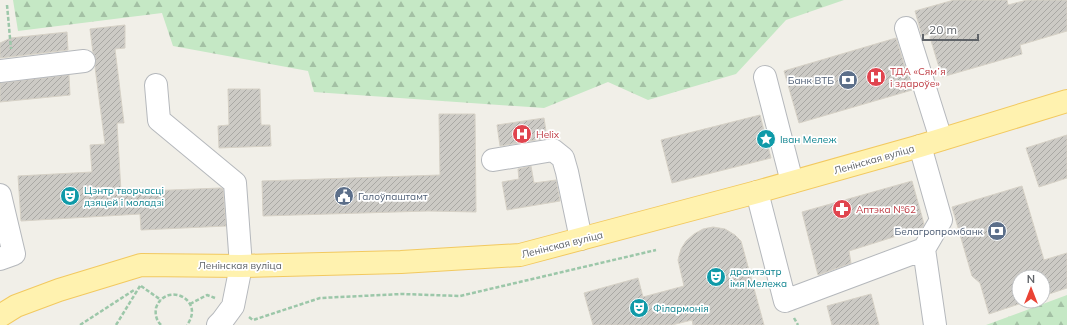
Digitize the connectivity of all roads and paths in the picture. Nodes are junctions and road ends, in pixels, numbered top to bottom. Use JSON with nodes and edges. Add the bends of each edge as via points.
{"nodes":[{"id":1,"x":7,"y":5,"type":"dead end"},
{"id":2,"x":906,"y":28,"type":"dead end"},
{"id":3,"x":84,"y":61,"type":"dead end"},
{"id":4,"x":7,"y":71,"type":"edge"},
{"id":5,"x":765,"y":77,"type":"dead end"},
{"id":6,"x":156,"y":85,"type":"dead end"},
{"id":7,"x":1067,"y":101,"type":"edge"},
{"id":8,"x":941,"y":139,"type":"junction"},
{"id":9,"x":920,"y":146,"type":"junction"},
{"id":10,"x":493,"y":160,"type":"dead end"},
{"id":11,"x":792,"y":182,"type":"junction"},
{"id":12,"x":757,"y":192,"type":"junction"},
{"id":13,"x":0,"y":195,"type":"edge"},
{"id":14,"x":581,"y":239,"type":"junction"},
{"id":15,"x":924,"y":249,"type":"junction"},
{"id":16,"x":656,"y":250,"type":"dead end"},
{"id":17,"x":0,"y":259,"type":"edge"},
{"id":18,"x":241,"y":266,"type":"junction"},
{"id":19,"x":140,"y":286,"type":"junction"},
{"id":20,"x":161,"y":300,"type":"junction"},
{"id":21,"x":190,"y":304,"type":"junction"},
{"id":22,"x":0,"y":316,"type":"edge"},
{"id":23,"x":226,"y":319,"type":"edge"},
{"id":24,"x":159,"y":324,"type":"edge"},
{"id":25,"x":80,"y":325,"type":"edge"},
{"id":26,"x":116,"y":325,"type":"edge"},
{"id":27,"x":187,"y":325,"type":"edge"},
{"id":28,"x":935,"y":325,"type":"edge"}],
"edges":[{"from":1,"to":4,"type":"path"},
{"from":2,"to":8,"type":"street"},
{"from":3,"to":4,"type":"street"},
{"from":5,"to":11,"type":"street"},
{"from":6,"to":18,"type":"street","via":[[159,120],[235,182]]},
{"from":7,"to":8,"type":"main road","name":"Ленінская вуліца"},
{"from":8,"to":9,"type":"main road","name":"Ленінская вуліца"},
{"from":9,"to":11,"type":"main road","name":"Ленінская вуліца"},
{"from":9,"to":15,"type":"street","via":[[941,220]]},
{"from":10,"to":14,"type":"street","via":[[553,150],[563,158]]},
{"from":11,"to":12,"type":"main road","name":"Ленінская вуліца"},
{"from":12,"to":14,"type":"main road","name":"Ленінская вуліца"},
{"from":12,"to":15,"type":"street","via":[[786,301]]},
{"from":13,"to":17,"type":"street","via":[[14,254]]},
{"from":14,"to":18,"type":"main road","name":"Ленінская вуліца","via":[[520,256]]},
{"from":15,"to":28,"type":"street"},
{"from":16,"to":23,"type":"path","via":[[460,296],[402,294],[320,298],[253,320]]},
{"from":18,"to":22,"type":"main road","name":"Ленінская вуліца","via":[[141,265],[16,306]]},
{"from":18,"to":23,"type":"street"},
{"from":19,"to":20,"type":"path"},
{"from":19,"to":25,"type":"path"},
{"from":19,"to":26,"type":"path"},
{"from":20,"to":21,"type":"path","via":[[165,296],[176,294],[187,299]]},
{"from":20,"to":24,"type":"path","via":[[156,311]]},
{"from":21,"to":23,"type":"path","via":[[207,295]]},
{"from":21,"to":27,"type":"path","via":[[192,315]]}]}
